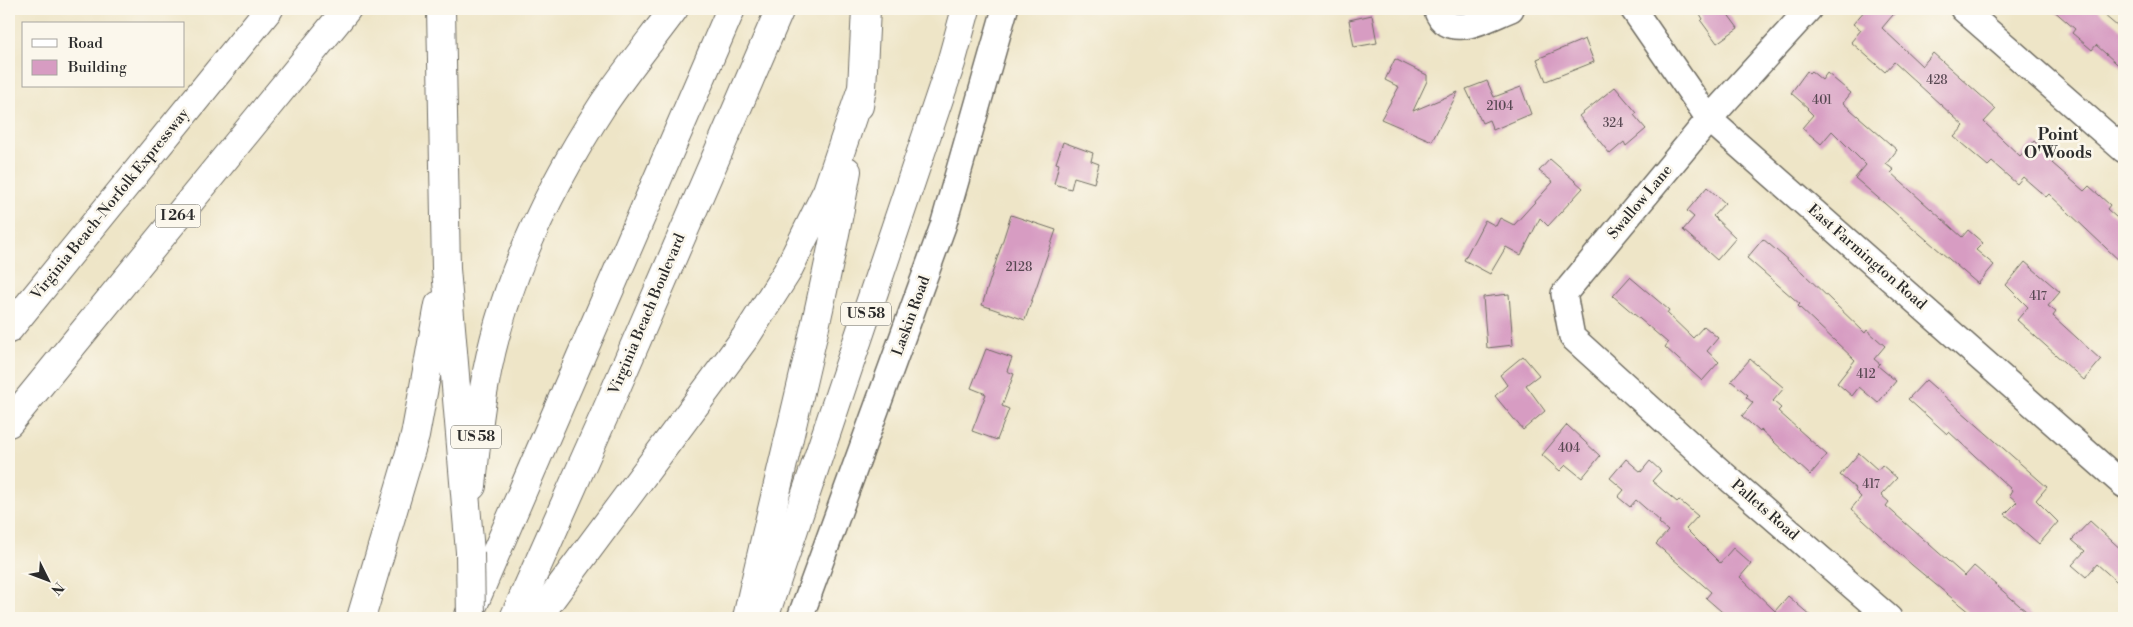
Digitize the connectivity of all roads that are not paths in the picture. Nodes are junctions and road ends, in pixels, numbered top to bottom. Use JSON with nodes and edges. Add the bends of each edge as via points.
{"nodes":[{"id":1,"x":269,"y":9,"type":"edge"},
{"id":2,"x":347,"y":9,"type":"edge"},
{"id":3,"x":674,"y":9,"type":"edge"},
{"id":4,"x":731,"y":9,"type":"edge"},
{"id":5,"x":780,"y":9,"type":"edge"},
{"id":6,"x":866,"y":9,"type":"edge"},
{"id":7,"x":966,"y":9,"type":"edge"},
{"id":8,"x":1005,"y":9,"type":"edge"},
{"id":9,"x":1436,"y":9,"type":"edge"},
{"id":10,"x":1511,"y":9,"type":"edge"},
{"id":11,"x":1633,"y":9,"type":"edge"},
{"id":12,"x":1809,"y":9,"type":"edge"},
{"id":13,"x":1964,"y":9,"type":"edge"},
{"id":14,"x":441,"y":14,"type":"edge"},
{"id":15,"x":862,"y":88,"type":"junction"},
{"id":16,"x":1709,"y":119,"type":"junction"},
{"id":17,"x":2124,"y":150,"type":"edge"},
{"id":18,"x":446,"y":269,"type":"junction"},
{"id":19,"x":9,"y":329,"type":"edge"},
{"id":20,"x":1642,"y":400,"type":"joint"},
{"id":21,"x":9,"y":424,"type":"edge"},
{"id":22,"x":2124,"y":485,"type":"edge"},
{"id":23,"x":470,"y":552,"type":"junction"},
{"id":24,"x":361,"y":618,"type":"edge"},
{"id":25,"x":469,"y":618,"type":"edge"},
{"id":26,"x":514,"y":618,"type":"edge"},
{"id":27,"x":537,"y":618,"type":"edge"},
{"id":28,"x":747,"y":618,"type":"edge"},
{"id":29,"x":764,"y":618,"type":"edge"},
{"id":30,"x":800,"y":618,"type":"edge"},
{"id":31,"x":1889,"y":618,"type":"edge"}],
"edges":[{"from":1,"to":19,"type":"main road","name":"Virginia Beach-Norfolk Expressway"},
{"from":2,"to":21,"type":"main road","number":"I 264"},
{"from":3,"to":23,"type":"main road","number":"US 58","via":[[605,103],[566,164],[519,263],[499,324],[484,386],[472,487]]},
{"from":4,"to":25,"type":"main road"},
{"from":5,"to":26,"type":"main road","name":"Virginia Beach Boulevard"},
{"from":6,"to":15,"type":"main road"},
{"from":7,"to":29,"type":"main road","number":"US 58","via":[[951,63]]},
{"from":8,"to":30,"type":"street","name":"Laskin Road","via":[[943,226]]},
{"from":9,"to":10,"type":"street","via":[[1442,21],[1451,27],[1462,28]]},
{"from":11,"to":16,"type":"street","name":"East Farmington Road"},
{"from":12,"to":16,"type":"street","name":"Swallow Lane"},
{"from":13,"to":17,"type":"street"},
{"from":14,"to":18,"type":"main road"},
{"from":15,"to":27,"type":"main road","via":[[827,191],[787,272],[745,338]]},
{"from":15,"to":28,"type":"main road","via":[[835,241]]},
{"from":16,"to":20,"type":"street","name":"Swallow Lane","via":[[1564,294],[1572,337]]},
{"from":16,"to":22,"type":"street","name":"East Farmington Road"},
{"from":18,"to":23,"type":"main road"},
{"from":18,"to":24,"type":"main road","via":[[415,436]]},
{"from":20,"to":31,"type":"street","name":"Pallets Road"},
{"from":23,"to":25,"type":"main road","number":"US 58","bridge":true}]}
